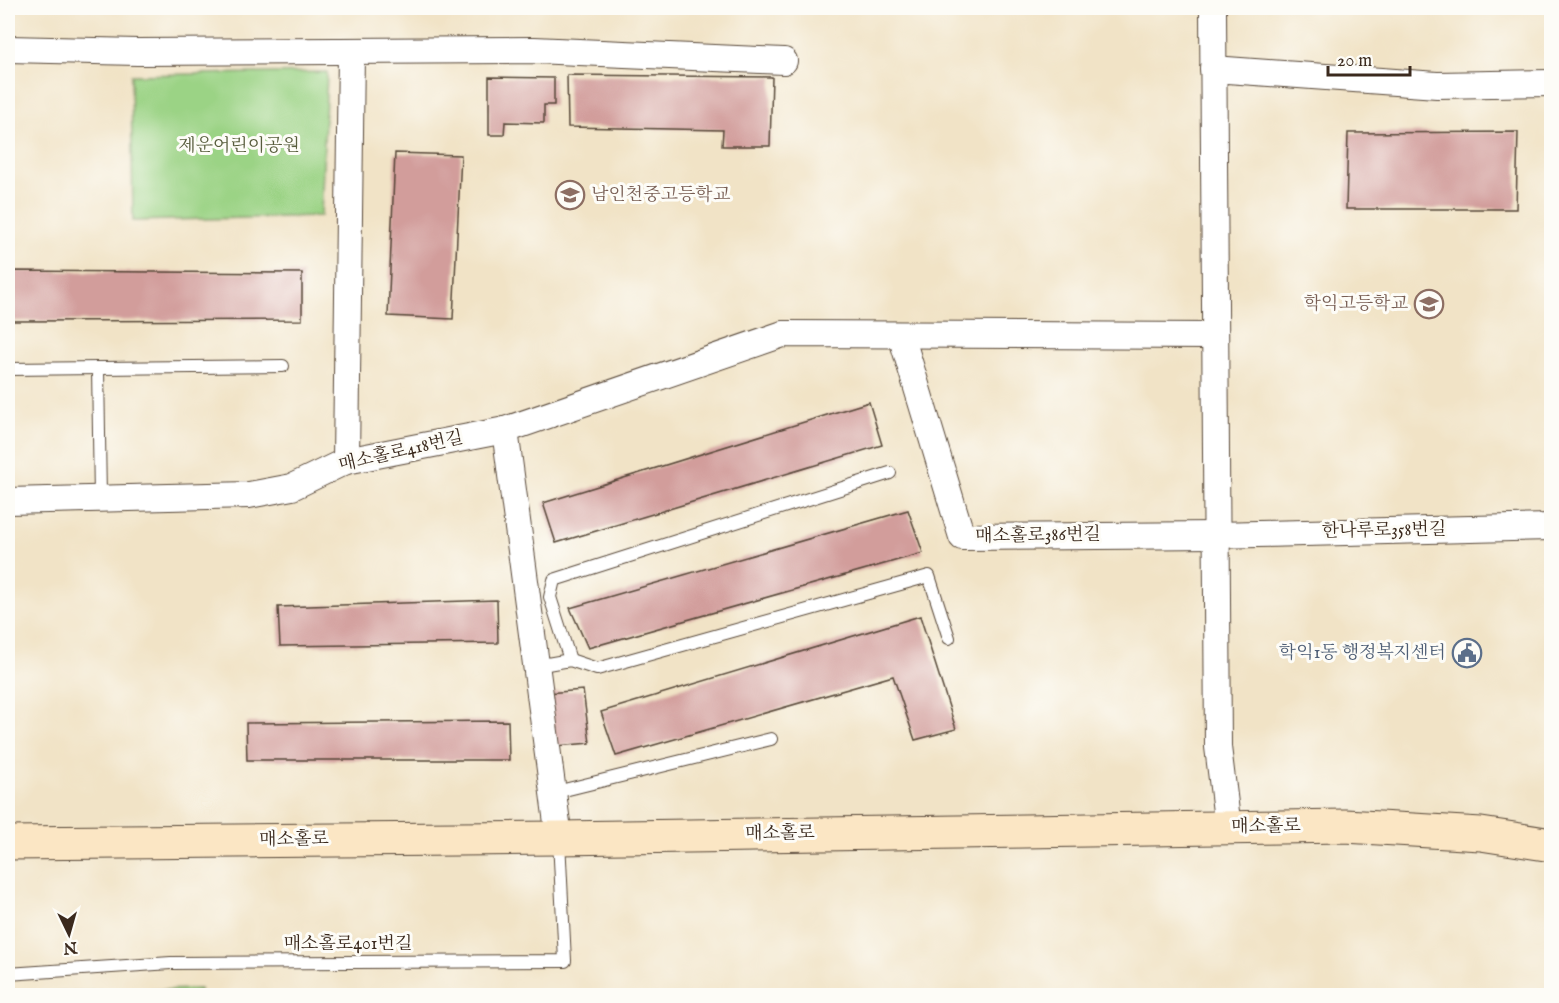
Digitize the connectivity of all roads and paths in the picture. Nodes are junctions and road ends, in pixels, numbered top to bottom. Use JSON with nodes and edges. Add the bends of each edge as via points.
{"nodes":[{"id":1,"x":1213,"y":8,"type":"edge"},
{"id":2,"x":8,"y":49,"type":"edge"},
{"id":3,"x":351,"y":51,"type":"junction"},
{"id":4,"x":784,"y":61,"type":"dead end"},
{"id":5,"x":1212,"y":69,"type":"junction"},
{"id":6,"x":1551,"y":83,"type":"edge"},
{"id":7,"x":901,"y":335,"type":"junction"},
{"id":8,"x":1215,"y":336,"type":"junction"},
{"id":9,"x":283,"y":366,"type":"dead end"},
{"id":10,"x":98,"y":368,"type":"junction"},
{"id":11,"x":8,"y":369,"type":"edge"},
{"id":12,"x":505,"y":430,"type":"junction"},
{"id":13,"x":346,"y":462,"type":"junction"},
{"id":14,"x":890,"y":473,"type":"dead end"},
{"id":15,"x":100,"y":499,"type":"junction"},
{"id":16,"x":8,"y":501,"type":"edge"},
{"id":17,"x":1551,"y":527,"type":"edge"},
{"id":18,"x":1216,"y":535,"type":"junction"},
{"id":19,"x":950,"y":638,"type":"dead end"},
{"id":20,"x":570,"y":660,"type":"junction"},
{"id":21,"x":536,"y":666,"type":"junction"},
{"id":22,"x":771,"y":739,"type":"dead end"},
{"id":23,"x":552,"y":793,"type":"junction"},
{"id":24,"x":1228,"y":828,"type":"junction"},
{"id":25,"x":559,"y":838,"type":"junction"},
{"id":26,"x":8,"y":843,"type":"edge"},
{"id":27,"x":1551,"y":845,"type":"edge"},
{"id":28,"x":8,"y":974,"type":"edge"}],
"edges":[{"from":1,"to":5,"type":"street"},
{"from":2,"to":3,"type":"street"},
{"from":3,"to":4,"type":"street","via":[[534,50]]},
{"from":3,"to":13,"type":"street"},
{"from":5,"to":6,"type":"street","via":[[1437,85]]},
{"from":5,"to":8,"type":"street"},
{"from":7,"to":8,"type":"street"},
{"from":7,"to":12,"type":"street","name":"매소홀로418번길","via":[[783,334]]},
{"from":7,"to":18,"type":"street","name":"매소홀로386번길","via":[[962,537]]},
{"from":8,"to":18,"type":"street"},
{"from":9,"to":10,"type":"lane"},
{"from":10,"to":11,"type":"lane"},
{"from":10,"to":15,"type":"lane"},
{"from":12,"to":13,"type":"street","name":"매소홀로418번길"},
{"from":12,"to":21,"type":"street"},
{"from":13,"to":15,"type":"street","name":"매소홀로418번길","via":[[292,487],[249,495]]},
{"from":14,"to":20,"type":"lane","via":[[554,580],[550,597]]},
{"from":15,"to":16,"type":"street","name":"매소홀로418번길"},
{"from":17,"to":18,"type":"street","name":"한나루로358번길"},
{"from":18,"to":24,"type":"street","via":[[1218,747]]},
{"from":19,"to":20,"type":"lane","via":[[928,576],[597,669]]},
{"from":20,"to":21,"type":"lane"},
{"from":21,"to":23,"type":"street"},
{"from":22,"to":23,"type":"lane"},
{"from":23,"to":25,"type":"street"},
{"from":24,"to":25,"type":"main road","name":"매소홀로"},
{"from":24,"to":27,"type":"main road","name":"매소홀로","via":[[1345,826],[1430,830]]},
{"from":25,"to":26,"type":"main road","name":"매소홀로"},
{"from":25,"to":28,"type":"lane","name":"매소홀로401번길","via":[[565,961],[171,963]]}]}
